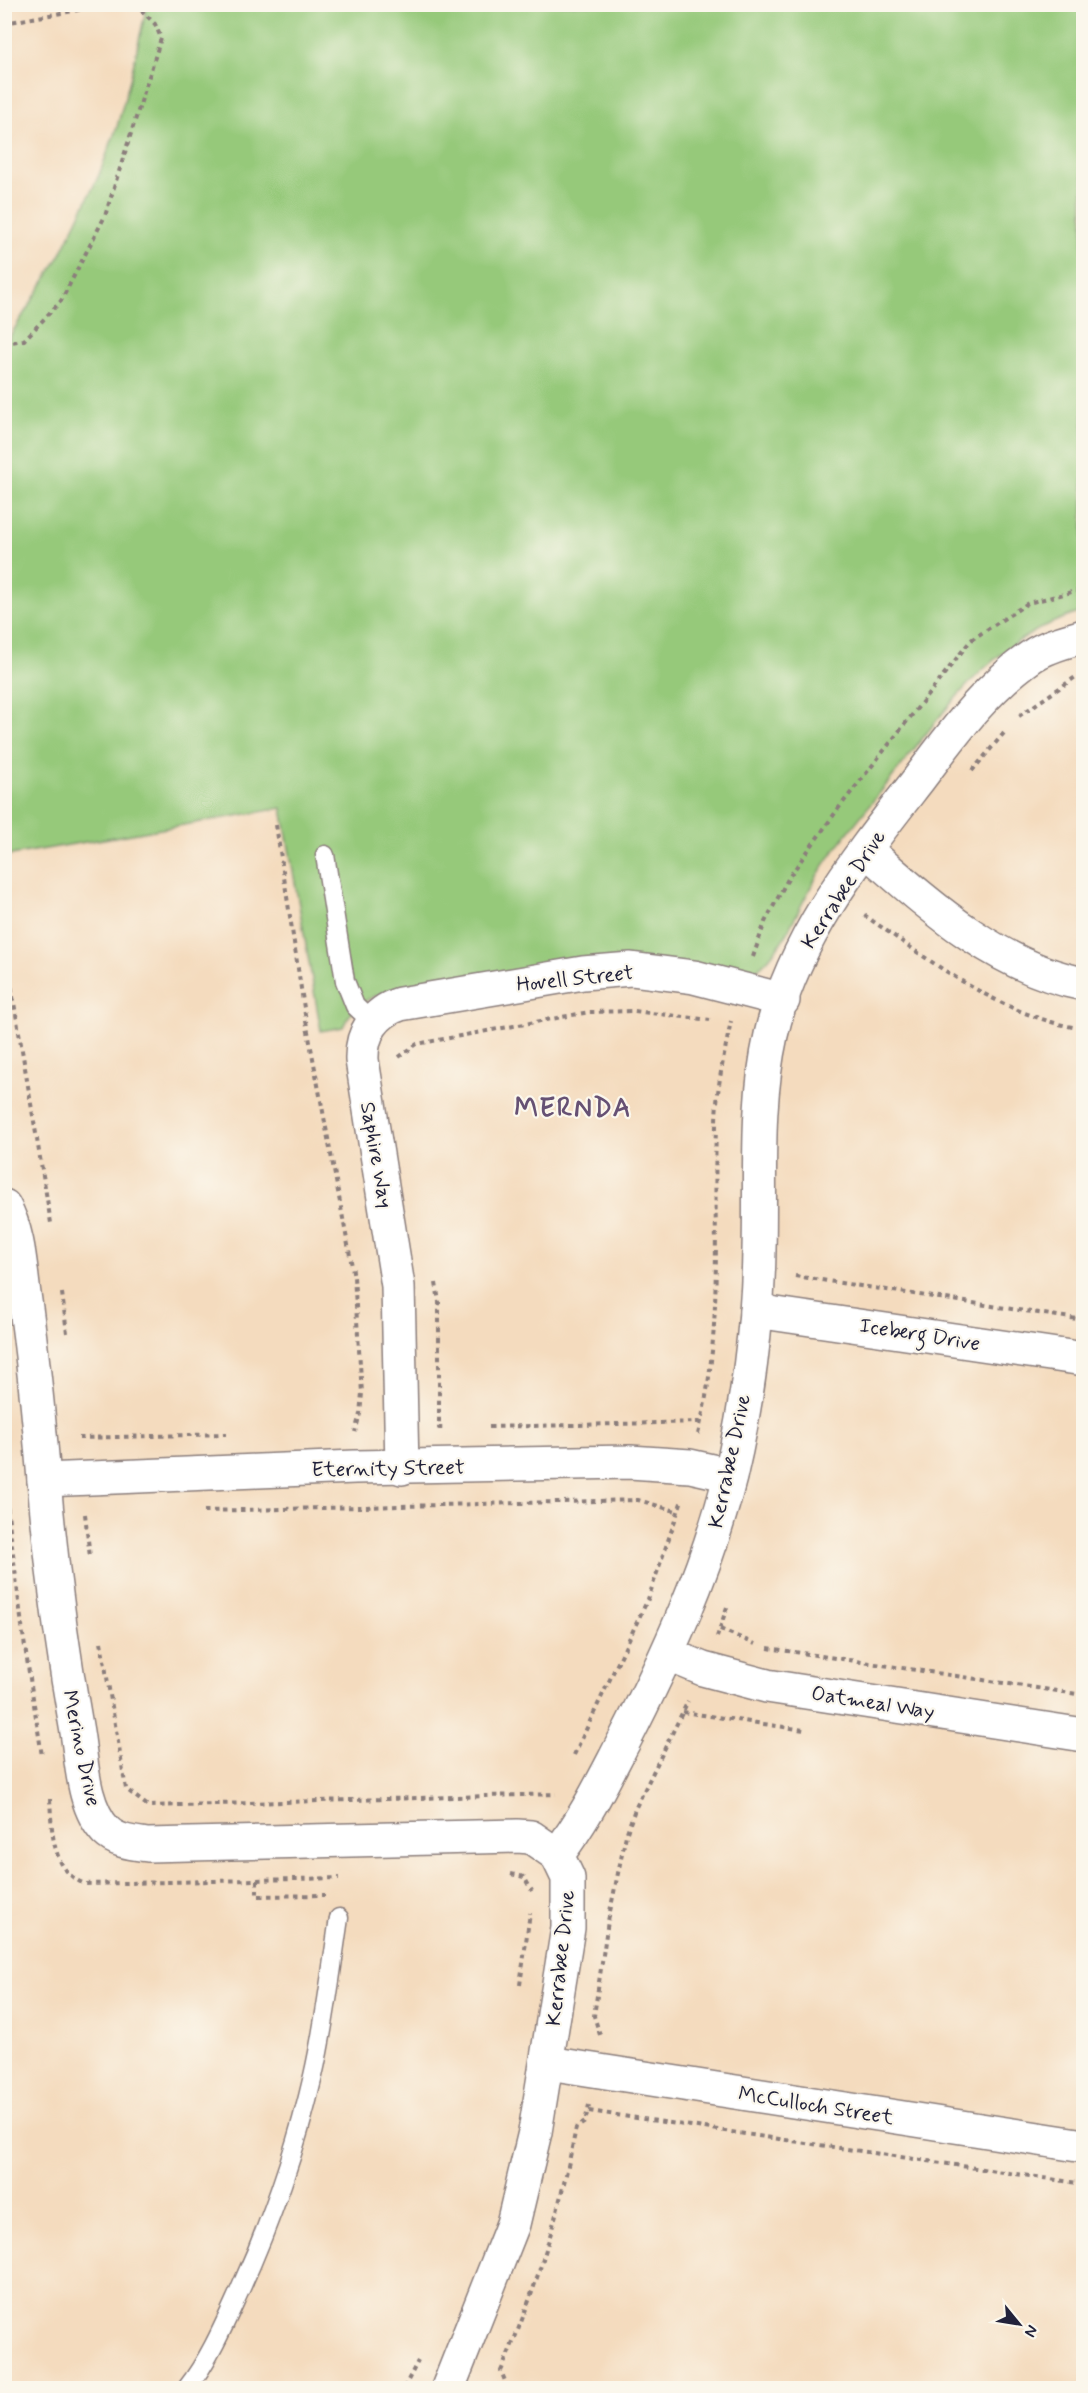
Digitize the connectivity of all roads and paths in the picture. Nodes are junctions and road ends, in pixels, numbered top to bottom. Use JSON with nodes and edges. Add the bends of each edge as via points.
{"nodes":[{"id":1,"x":113,"y":4,"type":"edge"},
{"id":2,"x":135,"y":4,"type":"edge"},
{"id":3,"x":4,"y":23,"type":"edge"},
{"id":4,"x":4,"y":343,"type":"edge"},
{"id":5,"x":1083,"y":636,"type":"edge"},
{"id":6,"x":1083,"y":675,"type":"edge"},
{"id":7,"x":1015,"y":718,"type":"dead end"},
{"id":8,"x":1008,"y":727,"type":"dead end"},
{"id":9,"x":971,"y":772,"type":"dead end"},
{"id":10,"x":276,"y":825,"type":"dead end"},
{"id":11,"x":866,"y":850,"type":"junction"},
{"id":12,"x":325,"y":855,"type":"dead end"},
{"id":13,"x":1083,"y":984,"type":"edge"},
{"id":14,"x":783,"y":1000,"type":"junction"},
{"id":15,"x":372,"y":1022,"type":"junction"},
{"id":16,"x":731,"y":1022,"type":"dead end"},
{"id":17,"x":398,"y":1061,"type":"dead end"},
{"id":18,"x":4,"y":1206,"type":"edge"},
{"id":19,"x":795,"y":1276,"type":"dead end"},
{"id":20,"x":435,"y":1281,"type":"dead end"},
{"id":21,"x":756,"y":1311,"type":"junction"},
{"id":22,"x":1083,"y":1320,"type":"edge"},
{"id":23,"x":1083,"y":1359,"type":"edge"},
{"id":24,"x":701,"y":1422,"type":"dead end"},
{"id":25,"x":451,"y":1427,"type":"dead end"},
{"id":26,"x":487,"y":1427,"type":"dead end"},
{"id":27,"x":355,"y":1467,"type":"junction"},
{"id":28,"x":402,"y":1468,"type":"junction"},
{"id":29,"x":730,"y":1475,"type":"junction"},
{"id":30,"x":44,"y":1480,"type":"junction"},
{"id":31,"x":356,"y":1507,"type":"junction"},
{"id":32,"x":203,"y":1511,"type":"dead end"},
{"id":33,"x":679,"y":1512,"type":"dead end"},
{"id":34,"x":85,"y":1514,"type":"dead end"},
{"id":35,"x":97,"y":1514,"type":"dead end"},
{"id":36,"x":720,"y":1629,"type":"dead end"},
{"id":37,"x":667,"y":1654,"type":"junction"},
{"id":38,"x":1083,"y":1695,"type":"edge"},
{"id":39,"x":1083,"y":1735,"type":"edge"},
{"id":40,"x":557,"y":1855,"type":"junction"},
{"id":41,"x":502,"y":1874,"type":"dead end"},
{"id":42,"x":350,"y":1878,"type":"dead end"},
{"id":43,"x":533,"y":1893,"type":"dead end"},
{"id":44,"x":532,"y":1904,"type":"dead end"},
{"id":45,"x":339,"y":1918,"type":"joint"},
{"id":46,"x":520,"y":1991,"type":"dead end"},
{"id":47,"x":548,"y":2062,"type":"junction"},
{"id":48,"x":589,"y":2111,"type":"dead end"},
{"id":49,"x":1083,"y":2146,"type":"edge"},
{"id":50,"x":1083,"y":2184,"type":"edge"},
{"id":51,"x":422,"y":2353,"type":"dead end"},
{"id":52,"x":505,"y":2382,"type":"dead end"},
{"id":53,"x":187,"y":2388,"type":"edge"},
{"id":54,"x":404,"y":2388,"type":"edge"},
{"id":55,"x":448,"y":2388,"type":"edge"},
{"id":56,"x":502,"y":2388,"type":"edge"}],
"edges":[{"from":1,"to":3,"type":"path"},
{"from":2,"to":4,"type":"path","via":[[155,24],[161,38],[105,216],[61,301],[24,340]]},
{"from":5,"to":11,"type":"street","name":"Kerrabee Drive","via":[[1035,654],[1004,679],[965,718]]},
{"from":6,"to":7,"type":"path"},
{"from":8,"to":9,"type":"path"},
{"from":10,"to":27,"type":"path","via":[[306,1021],[354,1277],[362,1393],[355,1431]]},
{"from":11,"to":13,"type":"street","via":[[981,942],[1040,973]]},
{"from":11,"to":14,"type":"street","name":"Kerrabee Drive","via":[[803,946]]},
{"from":12,"to":15,"type":"lane","via":[[345,981],[355,1006]]},
{"from":14,"to":15,"type":"street","name":"Hovell Street","via":[[694,978],[631,969],[583,973],[400,1004]]},
{"from":14,"to":21,"type":"street","name":"Kerrabee Drive","via":[[771,1034],[760,1100]]},
{"from":15,"to":28,"type":"street","name":"Saphire Way","via":[[362,1047],[362,1059],[398,1286]]},
{"from":16,"to":17,"type":"path","via":[[634,1011],[589,1012],[417,1044],[399,1054]]},
{"from":18,"to":30,"type":"street","name":"Merino Drive","via":[[12,1221],[18,1250],[36,1375]]},
{"from":19,"to":22,"type":"path"},
{"from":20,"to":25,"type":"path","via":[[439,1302],[439,1428]]},
{"from":21,"to":23,"type":"street","name":"Iceberg Drive"},
{"from":21,"to":29,"type":"street","name":"Kerrabee Drive"},
{"from":24,"to":26,"type":"path"},
{"from":27,"to":28,"type":"street","name":"Eternity Street"},
{"from":27,"to":30,"type":"street","name":"Eternity Street"},
{"from":27,"to":31,"type":"path"},
{"from":28,"to":29,"type":"street","name":"Eternity Street","via":[[630,1462],[690,1466]]},
{"from":29,"to":37,"type":"street","name":"Kerrabee Drive","via":[[715,1530]]},
{"from":30,"to":40,"type":"street","name":"Merino Drive","via":[[52,1564],[87,1789],[96,1816],[114,1837],[148,1845],[517,1836],[531,1837]]},
{"from":31,"to":32,"type":"path"},
{"from":31,"to":33,"type":"path","via":[[638,1500]]},
{"from":34,"to":35,"type":"path"},
{"from":36,"to":38,"type":"path","via":[[762,1647]]},
{"from":37,"to":39,"type":"street","name":"Oatmeal Way","via":[[703,1669],[767,1686]]},
{"from":37,"to":40,"type":"street","name":"Kerrabee Drive","via":[[592,1805]]},
{"from":40,"to":47,"type":"street","name":"Kerrabee Drive","via":[[568,1878],[570,1898]]},
{"from":41,"to":43,"type":"path","via":[[524,1877]]},
{"from":42,"to":45,"type":"path","via":[[257,1880],[257,1896],[343,1894]]},
{"from":44,"to":46,"type":"path"},
{"from":45,"to":53,"type":"lane","via":[[314,2075],[297,2136],[248,2273],[218,2337]]},
{"from":47,"to":49,"type":"street","name":"McCulloch Street"},
{"from":47,"to":55,"type":"street","name":"Kerrabee Drive","via":[[513,2224]]},
{"from":48,"to":50,"type":"path"},
{"from":51,"to":54,"type":"path"},
{"from":52,"to":56,"type":"path"}]}
